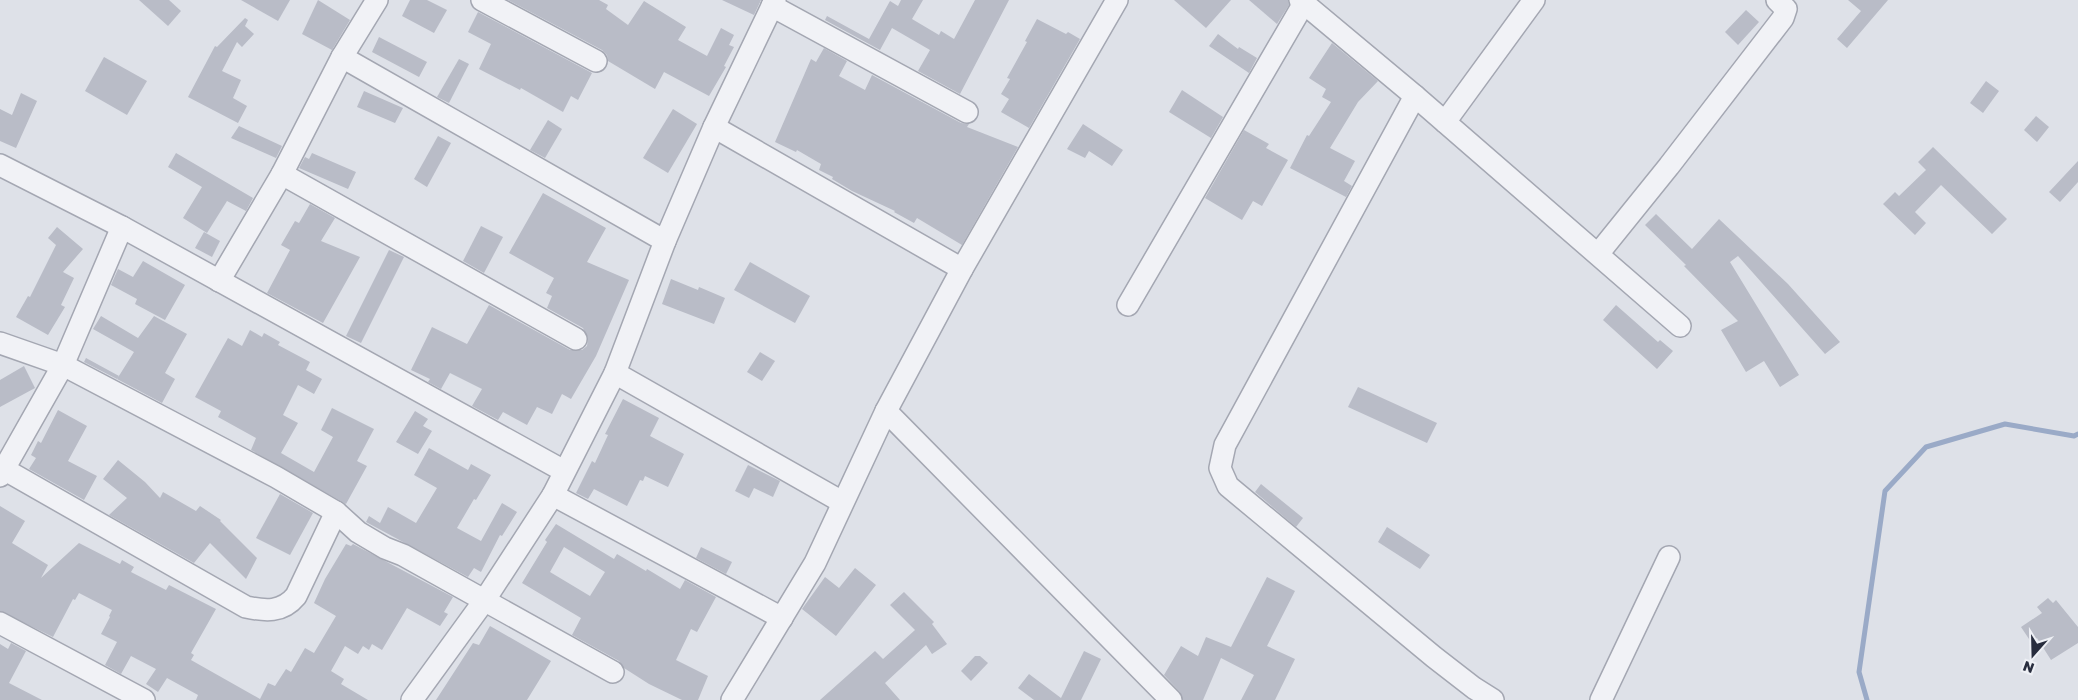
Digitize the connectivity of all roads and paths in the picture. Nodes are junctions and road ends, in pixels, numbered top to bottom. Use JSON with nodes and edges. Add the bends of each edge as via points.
{"nodes":[{"id":1,"x":377,"y":0,"type":"edge"},
{"id":2,"x":482,"y":0,"type":"edge"},
{"id":3,"x":1117,"y":0,"type":"edge"},
{"id":4,"x":1534,"y":0,"type":"edge"},
{"id":5,"x":1777,"y":0,"type":"edge"},
{"id":6,"x":774,"y":3,"type":"edge"},
{"id":7,"x":1308,"y":4,"type":"edge"},
{"id":8,"x":342,"y":57,"type":"junction"},
{"id":9,"x":596,"y":61,"type":"dead end"},
{"id":10,"x":1415,"y":96,"type":"junction"},
{"id":11,"x":967,"y":112,"type":"dead end"},
{"id":12,"x":1445,"y":122,"type":"junction"},
{"id":13,"x":714,"y":127,"type":"junction"},
{"id":14,"x":0,"y":165,"type":"edge"},
{"id":15,"x":282,"y":174,"type":"junction"},
{"id":16,"x":122,"y":227,"type":"junction"},
{"id":17,"x":665,"y":241,"type":"junction"},
{"id":18,"x":1598,"y":254,"type":"junction"},
{"id":19,"x":962,"y":269,"type":"junction"},
{"id":20,"x":219,"y":281,"type":"junction"},
{"id":21,"x":1128,"y":305,"type":"dead end"},
{"id":22,"x":1680,"y":326,"type":"dead end"},
{"id":23,"x":576,"y":339,"type":"dead end"},
{"id":24,"x":0,"y":343,"type":"edge"},
{"id":25,"x":62,"y":365,"type":"junction"},
{"id":26,"x":615,"y":373,"type":"junction"},
{"id":27,"x":886,"y":410,"type":"junction"},
{"id":28,"x":1,"y":471,"type":"edge"},
{"id":29,"x":564,"y":471,"type":"junction"},
{"id":30,"x":553,"y":495,"type":"junction"},
{"id":31,"x":842,"y":502,"type":"junction"},
{"id":32,"x":336,"y":512,"type":"junction"},
{"id":33,"x":1669,"y":556,"type":"dead end"},
{"id":34,"x":484,"y":601,"type":"junction"},
{"id":35,"x":782,"y":618,"type":"junction"},
{"id":36,"x":0,"y":623,"type":"edge"},
{"id":37,"x":613,"y":672,"type":"dead end"},
{"id":38,"x":144,"y":700,"type":"edge"},
{"id":39,"x":412,"y":700,"type":"edge"},
{"id":40,"x":732,"y":700,"type":"edge"},
{"id":41,"x":1171,"y":700,"type":"edge"},
{"id":42,"x":1493,"y":700,"type":"edge"},
{"id":43,"x":1601,"y":700,"type":"edge"}],
"edges":[{"from":1,"to":8,"type":"street"},
{"from":2,"to":9,"type":"street"},
{"from":3,"to":19,"type":"street"},
{"from":4,"to":12,"type":"street"},
{"from":5,"to":18,"type":"street","via":[[1786,9],[1782,18]]},
{"from":6,"to":11,"type":"street"},
{"from":6,"to":13,"type":"street"},
{"from":7,"to":10,"type":"street"},
{"from":7,"to":21,"type":"street"},
{"from":8,"to":15,"type":"street"},
{"from":8,"to":17,"type":"street"},
{"from":10,"to":12,"type":"street"},
{"from":10,"to":42,"type":"street","via":[[1225,445],[1220,468],[1228,486],[1434,658]]},
{"from":12,"to":18,"type":"street"},
{"from":13,"to":17,"type":"street"},
{"from":13,"to":19,"type":"street"},
{"from":14,"to":16,"type":"street"},
{"from":15,"to":20,"type":"street"},
{"from":15,"to":23,"type":"street"},
{"from":16,"to":20,"type":"street"},
{"from":16,"to":25,"type":"street"},
{"from":17,"to":26,"type":"street"},
{"from":18,"to":22,"type":"street"},
{"from":19,"to":27,"type":"street"},
{"from":20,"to":29,"type":"street"},
{"from":24,"to":25,"type":"street"},
{"from":25,"to":28,"type":"street"},
{"from":25,"to":32,"type":"street"},
{"from":26,"to":29,"type":"street"},
{"from":26,"to":31,"type":"street"},
{"from":27,"to":31,"type":"street"},
{"from":27,"to":41,"type":"street"},
{"from":28,"to":32,"type":"street","via":[[246,607],[263,611],[289,605],[296,596]]},
{"from":29,"to":30,"type":"street"},
{"from":30,"to":34,"type":"street"},
{"from":30,"to":35,"type":"street"},
{"from":31,"to":35,"type":"street","via":[[815,563]]},
{"from":32,"to":34,"type":"street","via":[[358,532]]},
{"from":33,"to":43,"type":"street"},
{"from":34,"to":37,"type":"street"},
{"from":34,"to":39,"type":"street"},
{"from":35,"to":40,"type":"street"},
{"from":36,"to":38,"type":"street"}]}
